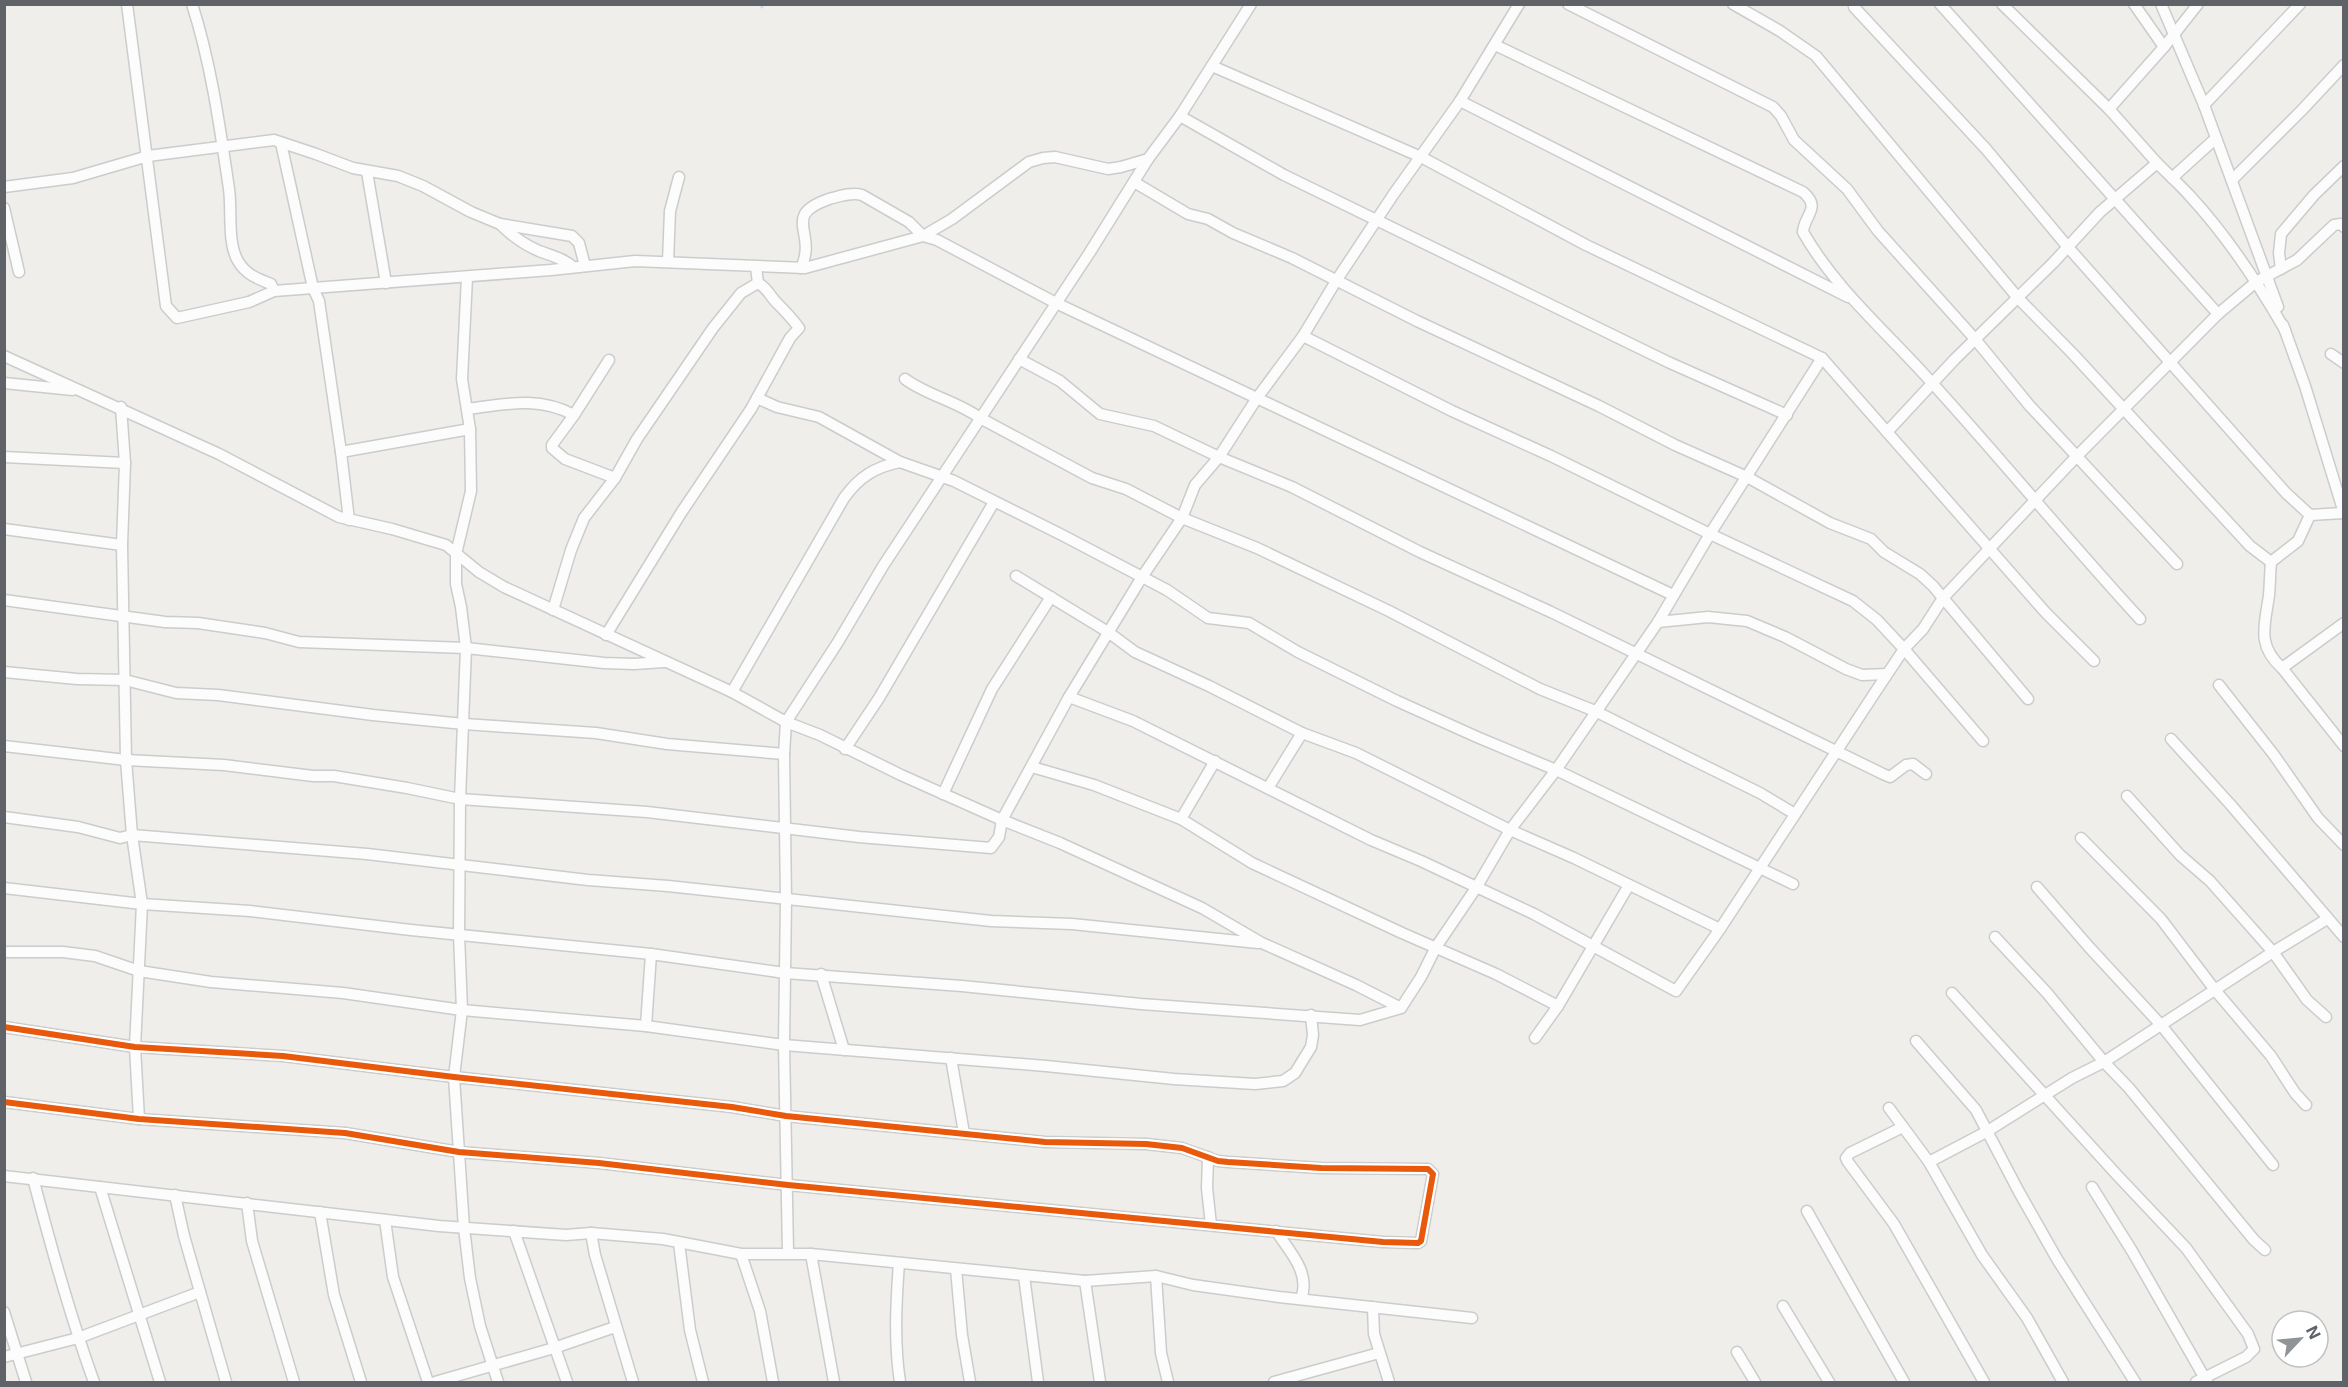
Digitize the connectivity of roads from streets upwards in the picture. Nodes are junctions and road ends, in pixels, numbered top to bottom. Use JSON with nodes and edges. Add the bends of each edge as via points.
{"nodes":[{"id":1,"x":127,"y":4,"type":"edge"},
{"id":2,"x":192,"y":4,"type":"edge"},
{"id":3,"x":1519,"y":4,"type":"edge"},
{"id":4,"x":1568,"y":4,"type":"edge"},
{"id":5,"x":1733,"y":4,"type":"edge"},
{"id":6,"x":1940,"y":4,"type":"edge"},
{"id":7,"x":2002,"y":4,"type":"edge"},
{"id":8,"x":2134,"y":4,"type":"edge"},
{"id":9,"x":2161,"y":4,"type":"edge"},
{"id":10,"x":2198,"y":4,"type":"edge"},
{"id":11,"x":2300,"y":4,"type":"edge"},
{"id":12,"x":1249,"y":5,"type":"edge"},
{"id":13,"x":1854,"y":7,"type":"dead end"},
{"id":14,"x":2175,"y":34,"type":"junction"},
{"id":15,"x":1495,"y":45,"type":"junction"},
{"id":16,"x":2164,"y":46,"type":"junction"},
{"id":17,"x":2343,"y":64,"type":"edge"},
{"id":18,"x":1212,"y":66,"type":"junction"},
{"id":19,"x":1460,"y":102,"type":"junction"},
{"id":20,"x":2205,"y":105,"type":"junction"},
{"id":21,"x":2109,"y":109,"type":"junction"},
{"id":22,"x":1180,"y":116,"type":"junction"},
{"id":23,"x":2215,"y":139,"type":"junction"},
{"id":24,"x":281,"y":143,"type":"junction"},
{"id":25,"x":222,"y":146,"type":"junction"},
{"id":26,"x":148,"y":156,"type":"junction"},
{"id":27,"x":1421,"y":158,"type":"junction"},
{"id":28,"x":1148,"y":159,"type":"junction"},
{"id":29,"x":2157,"y":163,"type":"junction"},
{"id":30,"x":2343,"y":166,"type":"edge"},
{"id":31,"x":366,"y":172,"type":"junction"},
{"id":32,"x":679,"y":177,"type":"dead end"},
{"id":33,"x":2172,"y":178,"type":"junction"},
{"id":34,"x":2232,"y":180,"type":"junction"},
{"id":35,"x":1134,"y":182,"type":"junction"},
{"id":36,"x":4,"y":187,"type":"edge"},
{"id":37,"x":2113,"y":199,"type":"junction"},
{"id":38,"x":4,"y":208,"type":"edge"},
{"id":39,"x":1377,"y":220,"type":"junction"},
{"id":40,"x":500,"y":224,"type":"junction"},
{"id":41,"x":2343,"y":226,"type":"edge"},
{"id":42,"x":923,"y":236,"type":"junction"},
{"id":43,"x":2067,"y":246,"type":"junction"},
{"id":44,"x":668,"y":262,"type":"junction"},
{"id":45,"x":585,"y":266,"type":"junction"},
{"id":46,"x":573,"y":267,"type":"junction"},
{"id":47,"x":756,"y":267,"type":"junction"},
{"id":48,"x":801,"y":268,"type":"junction"},
{"id":49,"x":2282,"y":269,"type":"junction"},
{"id":50,"x":19,"y":272,"type":"dead end"},
{"id":51,"x":2267,"y":276,"type":"junction"},
{"id":52,"x":467,"y":277,"type":"junction"},
{"id":53,"x":1336,"y":281,"type":"junction"},
{"id":54,"x":2256,"y":282,"type":"junction"},
{"id":55,"x":386,"y":283,"type":"junction"},
{"id":56,"x":758,"y":283,"type":"junction"},
{"id":57,"x":313,"y":288,"type":"junction"},
{"id":58,"x":274,"y":291,"type":"junction"},
{"id":59,"x":1851,"y":298,"type":"junction"},
{"id":60,"x":2018,"y":298,"type":"junction"},
{"id":61,"x":1056,"y":303,"type":"junction"},
{"id":62,"x":2218,"y":314,"type":"junction"},
{"id":63,"x":2285,"y":330,"type":"junction"},
{"id":64,"x":1303,"y":336,"type":"junction"},
{"id":65,"x":1976,"y":339,"type":"junction"},
{"id":66,"x":2331,"y":354,"type":"dead end"},
{"id":67,"x":4,"y":356,"type":"edge"},
{"id":68,"x":1822,"y":358,"type":"junction"},
{"id":69,"x":1019,"y":359,"type":"junction"},
{"id":70,"x":609,"y":360,"type":"dead end"},
{"id":71,"x":2170,"y":363,"type":"junction"},
{"id":72,"x":2343,"y":363,"type":"edge"},
{"id":73,"x":905,"y":379,"type":"dead end"},
{"id":74,"x":4,"y":383,"type":"edge"},
{"id":75,"x":1933,"y":383,"type":"junction"},
{"id":76,"x":84,"y":391,"type":"junction"},
{"id":77,"x":757,"y":398,"type":"junction"},
{"id":78,"x":1257,"y":399,"type":"junction"},
{"id":79,"x":121,"y":408,"type":"junction"},
{"id":80,"x":467,"y":409,"type":"junction"},
{"id":81,"x":2124,"y":409,"type":"junction"},
{"id":82,"x":574,"y":415,"type":"junction"},
{"id":83,"x":1787,"y":415,"type":"junction"},
{"id":84,"x":980,"y":418,"type":"junction"},
{"id":85,"x":470,"y":429,"type":"junction"},
{"id":86,"x":1887,"y":432,"type":"junction"},
{"id":87,"x":341,"y":452,"type":"junction"},
{"id":88,"x":4,"y":457,"type":"edge"},
{"id":89,"x":1219,"y":457,"type":"junction"},
{"id":90,"x":2076,"y":457,"type":"junction"},
{"id":91,"x":900,"y":462,"type":"junction"},
{"id":92,"x":125,"y":463,"type":"junction"},
{"id":93,"x":943,"y":476,"type":"junction"},
{"id":94,"x":1747,"y":477,"type":"junction"},
{"id":95,"x":615,"y":478,"type":"junction"},
{"id":96,"x":2035,"y":501,"type":"junction"},
{"id":97,"x":994,"y":502,"type":"junction"},
{"id":98,"x":2343,"y":513,"type":"edge"},
{"id":99,"x":2310,"y":515,"type":"junction"},
{"id":100,"x":1182,"y":518,"type":"junction"},
{"id":101,"x":349,"y":520,"type":"junction"},
{"id":102,"x":4,"y":529,"type":"edge"},
{"id":103,"x":1710,"y":534,"type":"junction"},
{"id":104,"x":122,"y":544,"type":"junction"},
{"id":105,"x":1989,"y":548,"type":"junction"},
{"id":106,"x":456,"y":554,"type":"junction"},
{"id":107,"x":2271,"y":562,"type":"junction"},
{"id":108,"x":2177,"y":564,"type":"dead end"},
{"id":109,"x":1016,"y":576,"type":"dead end"},
{"id":110,"x":1142,"y":577,"type":"junction"},
{"id":111,"x":1673,"y":595,"type":"junction"},
{"id":112,"x":1051,"y":597,"type":"junction"},
{"id":113,"x":1943,"y":598,"type":"junction"},
{"id":114,"x":4,"y":600,"type":"edge"},
{"id":115,"x":553,"y":610,"type":"junction"},
{"id":116,"x":122,"y":616,"type":"junction"},
{"id":117,"x":2140,"y":619,"type":"dead end"},
{"id":118,"x":1658,"y":622,"type":"junction"},
{"id":119,"x":2343,"y":623,"type":"edge"},
{"id":120,"x":1108,"y":633,"type":"junction"},
{"id":121,"x":606,"y":635,"type":"junction"},
{"id":122,"x":466,"y":648,"type":"junction"},
{"id":123,"x":1904,"y":649,"type":"junction"},
{"id":124,"x":1636,"y":654,"type":"junction"},
{"id":125,"x":2094,"y":661,"type":"dead end"},
{"id":126,"x":667,"y":662,"type":"junction"},
{"id":127,"x":2282,"y":668,"type":"junction"},
{"id":128,"x":4,"y":672,"type":"edge"},
{"id":129,"x":1887,"y":674,"type":"junction"},
{"id":130,"x":125,"y":680,"type":"junction"},
{"id":131,"x":2219,"y":685,"type":"dead end"},
{"id":132,"x":732,"y":692,"type":"junction"},
{"id":133,"x":1069,"y":697,"type":"junction"},
{"id":134,"x":2028,"y":699,"type":"dead end"},
{"id":135,"x":1594,"y":711,"type":"junction"},
{"id":136,"x":786,"y":722,"type":"junction"},
{"id":137,"x":464,"y":724,"type":"junction"},
{"id":138,"x":1302,"y":733,"type":"junction"},
{"id":139,"x":2171,"y":739,"type":"dead end"},
{"id":140,"x":1983,"y":741,"type":"dead end"},
{"id":141,"x":4,"y":746,"type":"edge"},
{"id":142,"x":2343,"y":746,"type":"edge"},
{"id":143,"x":845,"y":749,"type":"junction"},
{"id":144,"x":1836,"y":750,"type":"junction"},
{"id":145,"x":784,"y":754,"type":"junction"},
{"id":146,"x":126,"y":760,"type":"junction"},
{"id":147,"x":1215,"y":761,"type":"junction"},
{"id":148,"x":1032,"y":767,"type":"junction"},
{"id":149,"x":1556,"y":770,"type":"junction"},
{"id":150,"x":1926,"y":774,"type":"dead end"},
{"id":151,"x":1268,"y":788,"type":"junction"},
{"id":152,"x":943,"y":794,"type":"junction"},
{"id":153,"x":2127,"y":796,"type":"dead end"},
{"id":154,"x":460,"y":799,"type":"junction"},
{"id":155,"x":1795,"y":814,"type":"junction"},
{"id":156,"x":4,"y":817,"type":"edge"},
{"id":157,"x":1181,"y":819,"type":"junction"},
{"id":158,"x":1002,"y":820,"type":"junction"},
{"id":159,"x":786,"y":828,"type":"junction"},
{"id":160,"x":1510,"y":830,"type":"junction"},
{"id":161,"x":132,"y":835,"type":"junction"},
{"id":162,"x":2081,"y":838,"type":"dead end"},
{"id":163,"x":2343,"y":845,"type":"edge"},
{"id":164,"x":461,"y":866,"type":"junction"},
{"id":165,"x":1760,"y":868,"type":"junction"},
{"id":166,"x":1793,"y":884,"type":"dead end"},
{"id":167,"x":1629,"y":885,"type":"junction"},
{"id":168,"x":2037,"y":887,"type":"dead end"},
{"id":169,"x":4,"y":888,"type":"edge"},
{"id":170,"x":1476,"y":888,"type":"junction"},
{"id":171,"x":786,"y":900,"type":"junction"},
{"id":172,"x":142,"y":904,"type":"junction"},
{"id":173,"x":2327,"y":919,"type":"junction"},
{"id":174,"x":1720,"y":929,"type":"junction"},
{"id":175,"x":459,"y":935,"type":"junction"},
{"id":176,"x":1995,"y":937,"type":"dead end"},
{"id":177,"x":2343,"y":937,"type":"edge"},
{"id":178,"x":1262,"y":943,"type":"junction"},
{"id":179,"x":1595,"y":945,"type":"junction"},
{"id":180,"x":1436,"y":947,"type":"junction"},
{"id":181,"x":4,"y":952,"type":"edge"},
{"id":182,"x":2273,"y":952,"type":"junction"},
{"id":183,"x":651,"y":954,"type":"junction"},
{"id":184,"x":139,"y":971,"type":"junction"},
{"id":185,"x":785,"y":973,"type":"junction"},
{"id":186,"x":821,"y":974,"type":"junction"},
{"id":187,"x":2215,"y":990,"type":"junction"},
{"id":188,"x":1952,"y":993,"type":"dead end"},
{"id":189,"x":1558,"y":1006,"type":"junction"},
{"id":190,"x":1401,"y":1008,"type":"junction"},
{"id":191,"x":462,"y":1010,"type":"junction"},
{"id":192,"x":1311,"y":1015,"type":"junction"},
{"id":193,"x":2326,"y":1017,"type":"dead end"},
{"id":194,"x":2161,"y":1025,"type":"junction"},
{"id":195,"x":646,"y":1026,"type":"junction"},
{"id":196,"x":4,"y":1027,"type":"edge"},
{"id":197,"x":1535,"y":1038,"type":"dead end"},
{"id":198,"x":1916,"y":1041,"type":"dead end"},
{"id":199,"x":784,"y":1045,"type":"junction"},
{"id":200,"x":135,"y":1047,"type":"junction"},
{"id":201,"x":844,"y":1050,"type":"junction"},
{"id":202,"x":951,"y":1058,"type":"junction"},
{"id":203,"x":2104,"y":1062,"type":"junction"},
{"id":204,"x":454,"y":1077,"type":"junction"},
{"id":205,"x":2045,"y":1095,"type":"junction"},
{"id":206,"x":4,"y":1102,"type":"edge"},
{"id":207,"x":2306,"y":1105,"type":"dead end"},
{"id":208,"x":1889,"y":1108,"type":"dead end"},
{"id":209,"x":786,"y":1116,"type":"junction"},
{"id":210,"x":139,"y":1119,"type":"junction"},
{"id":211,"x":1904,"y":1127,"type":"junction"},
{"id":212,"x":1986,"y":1132,"type":"junction"},
{"id":213,"x":964,"y":1133,"type":"junction"},
{"id":214,"x":459,"y":1152,"type":"junction"},
{"id":215,"x":1209,"y":1157,"type":"junction"},
{"id":216,"x":1929,"y":1162,"type":"junction"},
{"id":217,"x":2273,"y":1165,"type":"dead end"},
{"id":218,"x":4,"y":1176,"type":"edge"},
{"id":219,"x":33,"y":1178,"type":"junction"},
{"id":220,"x":788,"y":1185,"type":"junction"},
{"id":221,"x":100,"y":1187,"type":"junction"},
{"id":222,"x":2092,"y":1187,"type":"dead end"},
{"id":223,"x":175,"y":1195,"type":"junction"},
{"id":224,"x":247,"y":1203,"type":"junction"},
{"id":225,"x":1807,"y":1211,"type":"dead end"},
{"id":226,"x":320,"y":1212,"type":"junction"},
{"id":227,"x":385,"y":1220,"type":"junction"},
{"id":228,"x":1211,"y":1225,"type":"junction"},
{"id":229,"x":464,"y":1228,"type":"junction"},
{"id":230,"x":514,"y":1231,"type":"junction"},
{"id":231,"x":1276,"y":1231,"type":"junction"},
{"id":232,"x":591,"y":1233,"type":"junction"},
{"id":233,"x":679,"y":1243,"type":"junction"},
{"id":234,"x":2265,"y":1250,"type":"dead end"},
{"id":235,"x":788,"y":1252,"type":"junction"},
{"id":236,"x":741,"y":1254,"type":"junction"},
{"id":237,"x":811,"y":1254,"type":"junction"},
{"id":238,"x":899,"y":1263,"type":"junction"},
{"id":239,"x":956,"y":1269,"type":"junction"},
{"id":240,"x":1024,"y":1276,"type":"junction"},
{"id":241,"x":1156,"y":1276,"type":"junction"},
{"id":242,"x":1085,"y":1281,"type":"junction"},
{"id":243,"x":200,"y":1292,"type":"junction"},
{"id":244,"x":1301,"y":1299,"type":"junction"},
{"id":245,"x":1783,"y":1306,"type":"dead end"},
{"id":246,"x":1373,"y":1307,"type":"junction"},
{"id":247,"x":4,"y":1312,"type":"edge"},
{"id":248,"x":138,"y":1316,"type":"junction"},
{"id":249,"x":1472,"y":1318,"type":"dead end"},
{"id":250,"x":615,"y":1327,"type":"junction"},
{"id":251,"x":78,"y":1338,"type":"junction"},
{"id":252,"x":554,"y":1348,"type":"junction"},
{"id":253,"x":1737,"y":1352,"type":"dead end"},
{"id":254,"x":18,"y":1353,"type":"junction"},
{"id":255,"x":1379,"y":1353,"type":"junction"},
{"id":256,"x":4,"y":1357,"type":"edge"},
{"id":257,"x":492,"y":1365,"type":"junction"},
{"id":258,"x":1903,"y":1381,"type":"edge"},
{"id":259,"x":2203,"y":1381,"type":"edge"},
{"id":260,"x":26,"y":1383,"type":"edge"},
{"id":261,"x":94,"y":1383,"type":"edge"},
{"id":262,"x":160,"y":1383,"type":"edge"},
{"id":263,"x":226,"y":1383,"type":"edge"},
{"id":264,"x":294,"y":1383,"type":"edge"},
{"id":265,"x":361,"y":1383,"type":"edge"},
{"id":266,"x":428,"y":1383,"type":"edge"},
{"id":267,"x":435,"y":1383,"type":"edge"},
{"id":268,"x":498,"y":1383,"type":"edge"},
{"id":269,"x":567,"y":1383,"type":"edge"},
{"id":270,"x":633,"y":1383,"type":"edge"},
{"id":271,"x":703,"y":1383,"type":"edge"},
{"id":272,"x":773,"y":1383,"type":"edge"},
{"id":273,"x":834,"y":1383,"type":"edge"},
{"id":274,"x":900,"y":1383,"type":"edge"},
{"id":275,"x":970,"y":1383,"type":"edge"},
{"id":276,"x":1038,"y":1383,"type":"edge"},
{"id":277,"x":1100,"y":1383,"type":"edge"},
{"id":278,"x":1168,"y":1383,"type":"edge"},
{"id":279,"x":1274,"y":1383,"type":"edge"},
{"id":280,"x":1389,"y":1383,"type":"edge"},
{"id":281,"x":1755,"y":1383,"type":"edge"},
{"id":282,"x":1829,"y":1383,"type":"edge"},
{"id":283,"x":1984,"y":1383,"type":"edge"},
{"id":284,"x":2063,"y":1383,"type":"edge"},
{"id":285,"x":2135,"y":1383,"type":"edge"}],
"edges":[{"from":1,"to":26,"type":"street"},
{"from":2,"to":25,"type":"street"},
{"from":3,"to":15,"type":"street"},
{"from":4,"to":65,"type":"street","via":[[1773,107],[1794,140],[1847,189],[1878,231]]},
{"from":5,"to":60,"type":"street","via":[[1816,56]]},
{"from":6,"to":37,"type":"street"},
{"from":7,"to":21,"type":"street"},
{"from":8,"to":16,"type":"street"},
{"from":9,"to":14,"type":"street"},
{"from":10,"to":14,"type":"street"},
{"from":11,"to":20,"type":"street"},
{"from":12,"to":18,"type":"street"},
{"from":13,"to":43,"type":"street","via":[[1986,149]]},
{"from":14,"to":16,"type":"street"},
{"from":14,"to":20,"type":"street"},
{"from":15,"to":19,"type":"street"},
{"from":15,"to":59,"type":"street","via":[[1803,192],[1812,204],[1803,232]]},
{"from":16,"to":21,"type":"street"},
{"from":17,"to":34,"type":"street"},
{"from":18,"to":22,"type":"street"},
{"from":18,"to":27,"type":"street"},
{"from":19,"to":27,"type":"street"},
{"from":19,"to":59,"type":"street"},
{"from":20,"to":23,"type":"street"},
{"from":21,"to":29,"type":"street"},
{"from":22,"to":28,"type":"street"},
{"from":22,"to":39,"type":"street","via":[[1284,175]]},
{"from":23,"to":33,"type":"street"},
{"from":23,"to":34,"type":"street"},
{"from":24,"to":25,"type":"street"},
{"from":24,"to":31,"type":"street"},
{"from":24,"to":57,"type":"street"},
{"from":25,"to":26,"type":"street"},
{"from":25,"to":58,"type":"street","via":[[238,261],[251,276],[271,284]]},
{"from":26,"to":36,"type":"street","via":[[73,178]]},
{"from":26,"to":58,"type":"street","via":[[166,306],[174,316],[249,302]]},
{"from":27,"to":39,"type":"street"},
{"from":27,"to":68,"type":"street","via":[[1586,245]]},
{"from":28,"to":35,"type":"street"},
{"from":28,"to":42,"type":"street","via":[[1108,169],[1054,157],[1029,162]]},
{"from":29,"to":33,"type":"street"},
{"from":29,"to":37,"type":"street"},
{"from":30,"to":49,"type":"street","via":[[2281,234]]},
{"from":31,"to":40,"type":"street","via":[[423,186]]},
{"from":31,"to":55,"type":"street"},
{"from":32,"to":44,"type":"street","via":[[670,211]]},
{"from":33,"to":54,"type":"street","via":[[2206,215]]},
{"from":34,"to":51,"type":"street"},
{"from":35,"to":53,"type":"street","via":[[1188,214],[1208,219]]},
{"from":35,"to":61,"type":"street"},
{"from":37,"to":43,"type":"street"},
{"from":37,"to":62,"type":"street"},
{"from":38,"to":50,"type":"street"},
{"from":39,"to":53,"type":"street"},
{"from":39,"to":83,"type":"street","via":[[1668,362]]},
{"from":40,"to":45,"type":"street","via":[[572,236],[579,243]]},
{"from":40,"to":46,"type":"street","via":[[530,247]]},
{"from":41,"to":49,"type":"street","via":[[2334,225]]},
{"from":42,"to":48,"type":"street"},
{"from":42,"to":48,"type":"street","via":[[909,222],[862,195],[839,196],[809,207],[801,218],[807,251]]},
{"from":42,"to":61,"type":"street"},
{"from":43,"to":60,"type":"street"},
{"from":43,"to":71,"type":"street"},
{"from":44,"to":45,"type":"street"},
{"from":44,"to":47,"type":"street"},
{"from":45,"to":46,"type":"street"},
{"from":46,"to":52,"type":"street"},
{"from":47,"to":48,"type":"street"},
{"from":47,"to":56,"type":"street"},
{"from":49,"to":51,"type":"street"},
{"from":51,"to":54,"type":"street"},
{"from":51,"to":63,"type":"street"},
{"from":52,"to":55,"type":"street"},
{"from":52,"to":80,"type":"street","via":[[462,379]]},
{"from":53,"to":64,"type":"street"},
{"from":53,"to":94,"type":"street"},
{"from":54,"to":62,"type":"street"},
{"from":54,"to":63,"type":"street"},
{"from":55,"to":57,"type":"street"},
{"from":56,"to":77,"type":"street","via":[[799,328]]},
{"from":56,"to":95,"type":"street","via":[[741,293],[707,336]]},
{"from":57,"to":58,"type":"street"},
{"from":57,"to":87,"type":"street","via":[[319,301]]},
{"from":59,"to":75,"type":"street"},
{"from":60,"to":65,"type":"street"},
{"from":60,"to":81,"type":"street"},
{"from":61,"to":69,"type":"street"},
{"from":61,"to":78,"type":"street"},
{"from":62,"to":71,"type":"street"},
{"from":63,"to":98,"type":"street"},
{"from":64,"to":78,"type":"street"},
{"from":64,"to":103,"type":"street"},
{"from":65,"to":75,"type":"street"},
{"from":65,"to":90,"type":"street"},
{"from":66,"to":72,"type":"street"},
{"from":67,"to":76,"type":"street"},
{"from":68,"to":83,"type":"street"},
{"from":68,"to":86,"type":"street"},
{"from":69,"to":84,"type":"street"},
{"from":69,"to":89,"type":"street","via":[[1060,381],[1100,414],[1154,426]]},
{"from":70,"to":82,"type":"street"},
{"from":71,"to":81,"type":"street"},
{"from":71,"to":99,"type":"street"},
{"from":73,"to":84,"type":"street"},
{"from":74,"to":76,"type":"street"},
{"from":75,"to":86,"type":"street"},
{"from":75,"to":96,"type":"street"},
{"from":76,"to":79,"type":"street"},
{"from":77,"to":91,"type":"street","via":[[819,417]]},
{"from":77,"to":121,"type":"street"},
{"from":78,"to":89,"type":"street"},
{"from":78,"to":111,"type":"street"},
{"from":79,"to":92,"type":"street"},
{"from":79,"to":101,"type":"street"},
{"from":80,"to":82,"type":"street","via":[[530,402]]},
{"from":80,"to":85,"type":"street"},
{"from":81,"to":90,"type":"street"},
{"from":81,"to":107,"type":"street","via":[[2250,546]]},
{"from":82,"to":95,"type":"street","via":[[552,448],[564,459]]},
{"from":83,"to":94,"type":"street"},
{"from":84,"to":93,"type":"street"},
{"from":84,"to":100,"type":"street","via":[[1092,478],[1126,489]]},
{"from":85,"to":87,"type":"street"},
{"from":85,"to":106,"type":"street","via":[[471,491]]},
{"from":86,"to":105,"type":"street"},
{"from":87,"to":101,"type":"street"},
{"from":88,"to":92,"type":"street"},
{"from":89,"to":100,"type":"street","via":[[1195,485]]},
{"from":89,"to":124,"type":"street","via":[[1292,487]]},
{"from":90,"to":96,"type":"street"},
{"from":90,"to":108,"type":"street"},
{"from":91,"to":93,"type":"street"},
{"from":91,"to":132,"type":"street","via":[[872,471],[843,498]]},
{"from":92,"to":104,"type":"street"},
{"from":93,"to":97,"type":"street"},
{"from":93,"to":136,"type":"street"},
{"from":94,"to":103,"type":"street"},
{"from":94,"to":113,"type":"street","via":[[1830,523],[1871,539],[1884,552],[1920,574]]},
{"from":95,"to":115,"type":"street","via":[[576,534]]},
{"from":96,"to":105,"type":"street"},
{"from":96,"to":117,"type":"street"},
{"from":97,"to":110,"type":"street"},
{"from":97,"to":143,"type":"street"},
{"from":98,"to":99,"type":"street"},
{"from":99,"to":107,"type":"street","via":[[2298,541]]},
{"from":100,"to":110,"type":"street"},
{"from":100,"to":135,"type":"street","via":[[1257,548],[1540,689]]},
{"from":101,"to":106,"type":"street","via":[[438,541]]},
{"from":102,"to":104,"type":"street"},
{"from":103,"to":111,"type":"street"},
{"from":103,"to":123,"type":"street","via":[[1853,602],[1877,620]]},
{"from":104,"to":116,"type":"street"},
{"from":105,"to":113,"type":"street"},
{"from":105,"to":125,"type":"street"},
{"from":106,"to":115,"type":"street","via":[[478,572]]},
{"from":106,"to":122,"type":"street","via":[[456,584]]},
{"from":107,"to":127,"type":"street","via":[[2264,637],[2270,658]]},
{"from":109,"to":112,"type":"street"},
{"from":110,"to":120,"type":"street"},
{"from":110,"to":149,"type":"street","via":[[1208,618],[1249,623],[1397,701]]},
{"from":111,"to":118,"type":"street"},
{"from":112,"to":120,"type":"street"},
{"from":112,"to":152,"type":"street","via":[[992,689]]},
{"from":113,"to":123,"type":"street"},
{"from":113,"to":134,"type":"street"},
{"from":114,"to":116,"type":"street"},
{"from":115,"to":121,"type":"street"},
{"from":116,"to":122,"type":"street","via":[[198,622],[299,642]]},
{"from":116,"to":130,"type":"street"},
{"from":118,"to":124,"type":"street"},
{"from":118,"to":129,"type":"street","via":[[1708,617],[1747,621],[1846,669],[1862,675]]},
{"from":119,"to":127,"type":"street"},
{"from":120,"to":133,"type":"street"},
{"from":120,"to":138,"type":"street","via":[[1123,646]]},
{"from":121,"to":126,"type":"street"},
{"from":122,"to":126,"type":"street","via":[[604,663]]},
{"from":122,"to":137,"type":"street"},
{"from":123,"to":129,"type":"street"},
{"from":123,"to":140,"type":"street"},
{"from":124,"to":135,"type":"street"},
{"from":124,"to":144,"type":"street"},
{"from":126,"to":132,"type":"street"},
{"from":127,"to":142,"type":"street"},
{"from":128,"to":130,"type":"street"},
{"from":129,"to":144,"type":"street"},
{"from":130,"to":137,"type":"street","via":[[176,693]]},
{"from":130,"to":146,"type":"street"},
{"from":131,"to":163,"type":"street","via":[[2318,818]]},
{"from":132,"to":136,"type":"street"},
{"from":133,"to":147,"type":"street","via":[[1133,721]]},
{"from":133,"to":148,"type":"street"},
{"from":135,"to":149,"type":"street"},
{"from":135,"to":155,"type":"street"},
{"from":136,"to":143,"type":"street"},
{"from":136,"to":145,"type":"street"},
{"from":137,"to":145,"type":"street","via":[[596,733],[667,744]]},
{"from":137,"to":154,"type":"street"},
{"from":138,"to":151,"type":"street"},
{"from":138,"to":160,"type":"street","via":[[1364,756]]},
{"from":139,"to":173,"type":"street"},
{"from":141,"to":146,"type":"street"},
{"from":143,"to":152,"type":"street"},
{"from":144,"to":150,"type":"street","via":[[1890,777],[1913,764]]},
{"from":144,"to":155,"type":"street"},
{"from":145,"to":159,"type":"street"},
{"from":146,"to":154,"type":"street","via":[[334,776]]},
{"from":146,"to":161,"type":"street"},
{"from":147,"to":151,"type":"street"},
{"from":147,"to":157,"type":"street"},
{"from":148,"to":157,"type":"street","via":[[1094,785]]},
{"from":148,"to":158,"type":"street"},
{"from":149,"to":160,"type":"street"},
{"from":149,"to":165,"type":"street"},
{"from":151,"to":170,"type":"street"},
{"from":152,"to":158,"type":"street"},
{"from":153,"to":182,"type":"street"},
{"from":154,"to":159,"type":"street","via":[[647,812]]},
{"from":154,"to":164,"type":"street"},
{"from":155,"to":165,"type":"street"},
{"from":156,"to":161,"type":"street","via":[[78,827],[120,838]]},
{"from":157,"to":180,"type":"street","via":[[1252,863]]},
{"from":158,"to":159,"type":"street","via":[[999,837],[989,848]]},
{"from":158,"to":178,"type":"street","via":[[1202,908]]},
{"from":159,"to":171,"type":"street"},
{"from":160,"to":167,"type":"street"},
{"from":160,"to":170,"type":"street"},
{"from":161,"to":164,"type":"street","via":[[367,854]]},
{"from":161,"to":172,"type":"street"},
{"from":162,"to":187,"type":"street","via":[[2161,919]]},
{"from":164,"to":171,"type":"street"},
{"from":164,"to":175,"type":"street"},
{"from":165,"to":166,"type":"street"},
{"from":165,"to":174,"type":"street"},
{"from":167,"to":174,"type":"street"},
{"from":167,"to":179,"type":"street"},
{"from":168,"to":194,"type":"street"},
{"from":169,"to":172,"type":"street"},
{"from":170,"to":179,"type":"street"},
{"from":170,"to":180,"type":"street"},
{"from":171,"to":178,"type":"street"},
{"from":171,"to":185,"type":"street"},
{"from":172,"to":175,"type":"street","via":[[250,911]]},
{"from":172,"to":184,"type":"street"},
{"from":173,"to":177,"type":"street"},
{"from":173,"to":182,"type":"street"},
{"from":174,"to":179,"type":"street","via":[[1676,991]]},
{"from":175,"to":183,"type":"street"},
{"from":175,"to":191,"type":"street"},
{"from":176,"to":203,"type":"street"},
{"from":178,"to":190,"type":"street"},
{"from":179,"to":189,"type":"street"},
{"from":180,"to":189,"type":"street"},
{"from":180,"to":190,"type":"street"},
{"from":181,"to":184,"type":"street","via":[[95,956]]},
{"from":182,"to":187,"type":"street"},
{"from":182,"to":193,"type":"street","via":[[2307,1000]]},
{"from":183,"to":185,"type":"street"},
{"from":183,"to":195,"type":"street"},
{"from":184,"to":191,"type":"street"},
{"from":184,"to":200,"type":"street"},
{"from":185,"to":186,"type":"street"},
{"from":185,"to":199,"type":"street"},
{"from":186,"to":192,"type":"street","via":[[1153,1005]]},
{"from":186,"to":201,"type":"street"},
{"from":187,"to":194,"type":"street"},
{"from":187,"to":207,"type":"street"},
{"from":188,"to":205,"type":"street"},
{"from":189,"to":197,"type":"street"},
{"from":190,"to":192,"type":"street","via":[[1360,1020]]},
{"from":191,"to":195,"type":"street"},
{"from":191,"to":204,"type":"street"},
{"from":192,"to":202,"type":"street","via":[[1311,1047],[1303,1062],[1283,1081],[1272,1083],[1174,1079]]},
{"from":194,"to":203,"type":"street"},
{"from":194,"to":217,"type":"street"},
{"from":195,"to":199,"type":"street"},
{"from":196,"to":200,"type":"street"},
{"from":198,"to":212,"type":"street","via":[[1976,1110]]},
{"from":199,"to":201,"type":"street"},
{"from":199,"to":209,"type":"street"},
{"from":200,"to":204,"type":"street","via":[[283,1056]]},
{"from":200,"to":210,"type":"street"},
{"from":201,"to":202,"type":"street"},
{"from":202,"to":213,"type":"street"},
{"from":203,"to":205,"type":"street"},
{"from":203,"to":234,"type":"street"},
{"from":204,"to":209,"type":"street"},
{"from":204,"to":214,"type":"street"},
{"from":205,"to":212,"type":"street"},
{"from":205,"to":259,"type":"street","via":[[2186,1248],[2248,1334],[2254,1349]]},
{"from":206,"to":210,"type":"street"},
{"from":208,"to":211,"type":"street"},
{"from":209,"to":213,"type":"street"},
{"from":209,"to":220,"type":"street"},
{"from":210,"to":214,"type":"street","via":[[345,1133]]},
{"from":211,"to":216,"type":"street"},
{"from":211,"to":283,"type":"street","via":[[1846,1158],[1894,1224]]},
{"from":212,"to":216,"type":"street"},
{"from":212,"to":285,"type":"street","via":[[2056,1259]]},
{"from":213,"to":215,"type":"street","via":[[1045,1142],[1182,1148]]},
{"from":214,"to":220,"type":"street","via":[[599,1163]]},
{"from":214,"to":229,"type":"street"},
{"from":215,"to":228,"type":"street"},
{"from":215,"to":231,"type":"street","via":[[1290,1166],[1428,1169],[1433,1174],[1418,1243]]},
{"from":216,"to":284,"type":"street"},
{"from":218,"to":219,"type":"street"},
{"from":219,"to":221,"type":"street"},
{"from":219,"to":251,"type":"street"},
{"from":220,"to":228,"type":"street"},
{"from":220,"to":235,"type":"street"},
{"from":221,"to":223,"type":"street"},
{"from":221,"to":248,"type":"street"},
{"from":222,"to":259,"type":"street","via":[[2138,1261]]},
{"from":223,"to":224,"type":"street"},
{"from":223,"to":243,"type":"street"},
{"from":224,"to":226,"type":"street"},
{"from":224,"to":264,"type":"street","via":[[252,1241]]},
{"from":225,"to":258,"type":"street"},
{"from":226,"to":227,"type":"street"},
{"from":226,"to":265,"type":"street","via":[[334,1295]]},
{"from":227,"to":229,"type":"street"},
{"from":227,"to":266,"type":"street","via":[[393,1277]]},
{"from":228,"to":231,"type":"street"},
{"from":229,"to":230,"type":"street"},
{"from":229,"to":257,"type":"street","via":[[470,1278]]},
{"from":230,"to":232,"type":"street"},
{"from":230,"to":252,"type":"street"},
{"from":231,"to":244,"type":"street","via":[[1302,1270]]},
{"from":232,"to":233,"type":"street"},
{"from":232,"to":250,"type":"street"},
{"from":233,"to":236,"type":"street"},
{"from":233,"to":271,"type":"street","via":[[690,1330]]},
{"from":235,"to":236,"type":"street"},
{"from":235,"to":237,"type":"street"},
{"from":236,"to":272,"type":"street","via":[[760,1311]]},
{"from":237,"to":238,"type":"street"},
{"from":237,"to":273,"type":"street"},
{"from":238,"to":239,"type":"street"},
{"from":238,"to":274,"type":"street"},
{"from":239,"to":240,"type":"street"},
{"from":239,"to":275,"type":"street"},
{"from":240,"to":242,"type":"street"},
{"from":240,"to":276,"type":"street"},
{"from":241,"to":242,"type":"street"},
{"from":241,"to":244,"type":"street","via":[[1192,1285]]},
{"from":241,"to":278,"type":"street","via":[[1161,1353]]},
{"from":242,"to":277,"type":"street"},
{"from":243,"to":248,"type":"street"},
{"from":243,"to":263,"type":"street"},
{"from":244,"to":246,"type":"street"},
{"from":245,"to":282,"type":"street"},
{"from":246,"to":249,"type":"street"},
{"from":246,"to":255,"type":"street"},
{"from":247,"to":254,"type":"street"},
{"from":248,"to":251,"type":"street"},
{"from":248,"to":262,"type":"street"},
{"from":250,"to":252,"type":"street"},
{"from":250,"to":270,"type":"street"},
{"from":251,"to":254,"type":"street"},
{"from":251,"to":261,"type":"street"},
{"from":252,"to":257,"type":"street"},
{"from":252,"to":269,"type":"street"},
{"from":253,"to":281,"type":"street"},
{"from":254,"to":256,"type":"street"},
{"from":254,"to":260,"type":"street"},
{"from":255,"to":279,"type":"street"},
{"from":255,"to":280,"type":"street"},
{"from":257,"to":267,"type":"street"},
{"from":257,"to":268,"type":"street"}]}
